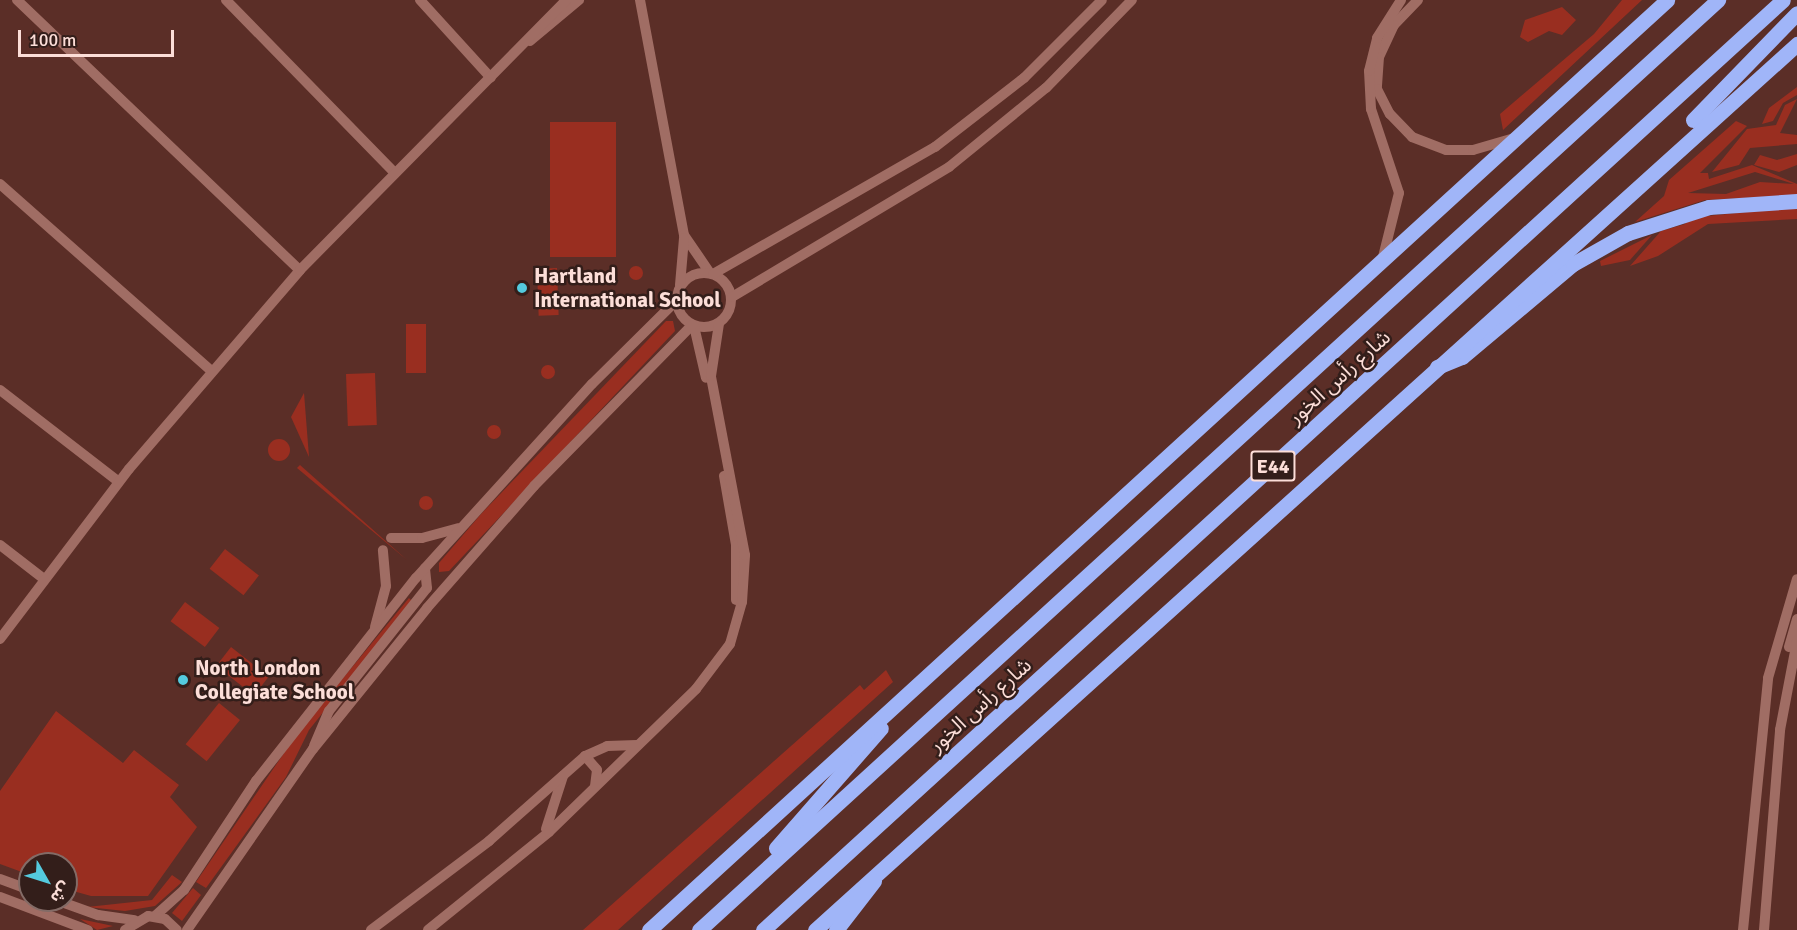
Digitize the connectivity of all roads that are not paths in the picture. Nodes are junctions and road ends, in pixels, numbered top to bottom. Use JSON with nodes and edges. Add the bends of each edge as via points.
{"nodes":[{"id":1,"x":17,"y":0,"type":"edge"},
{"id":2,"x":226,"y":0,"type":"edge"},
{"id":3,"x":420,"y":0,"type":"edge"},
{"id":4,"x":566,"y":0,"type":"edge"},
{"id":5,"x":579,"y":0,"type":"edge"},
{"id":6,"x":640,"y":0,"type":"edge"},
{"id":7,"x":1102,"y":0,"type":"edge"},
{"id":8,"x":1132,"y":0,"type":"edge"},
{"id":9,"x":1401,"y":0,"type":"edge"},
{"id":10,"x":1418,"y":0,"type":"edge"},
{"id":11,"x":1667,"y":0,"type":"edge"},
{"id":12,"x":1718,"y":0,"type":"edge"},
{"id":13,"x":1783,"y":0,"type":"edge"},
{"id":14,"x":1797,"y":13,"type":"edge"},
{"id":15,"x":527,"y":43,"type":"junction"},
{"id":16,"x":1797,"y":44,"type":"edge"},
{"id":17,"x":491,"y":78,"type":"junction"},
{"id":18,"x":1518,"y":137,"type":"junction"},
{"id":19,"x":1654,"y":168,"type":"junction"},
{"id":20,"x":394,"y":172,"type":"junction"},
{"id":21,"x":0,"y":184,"type":"edge"},
{"id":22,"x":1797,"y":201,"type":"edge"},
{"id":23,"x":684,"y":235,"type":"junction"},
{"id":24,"x":1383,"y":259,"type":"junction"},
{"id":25,"x":300,"y":270,"type":"junction"},
{"id":26,"x":711,"y":274,"type":"junction"},
{"id":27,"x":679,"y":289,"type":"junction"},
{"id":28,"x":732,"y":297,"type":"junction"},
{"id":29,"x":677,"y":300,"type":"junction"},
{"id":30,"x":719,"y":324,"type":"junction"},
{"id":31,"x":693,"y":325,"type":"junction"},
{"id":32,"x":1431,"y":369,"type":"junction"},
{"id":33,"x":211,"y":371,"type":"junction"},
{"id":34,"x":0,"y":390,"type":"edge"},
{"id":35,"x":119,"y":482,"type":"junction"},
{"id":36,"x":462,"y":527,"type":"junction"},
{"id":37,"x":391,"y":538,"type":"dead end"},
{"id":38,"x":0,"y":545,"type":"edge"},
{"id":39,"x":383,"y":550,"type":"dead end"},
{"id":40,"x":425,"y":568,"type":"junction"},
{"id":41,"x":416,"y":578,"type":"junction"},
{"id":42,"x":44,"y":579,"type":"junction"},
{"id":43,"x":1797,"y":579,"type":"edge"},
{"id":44,"x":446,"y":586,"type":"junction"},
{"id":45,"x":427,"y":588,"type":"junction"},
{"id":46,"x":437,"y":596,"type":"junction"},
{"id":47,"x":1797,"y":619,"type":"edge"},
{"id":48,"x":373,"y":633,"type":"junction"},
{"id":49,"x":0,"y":639,"type":"edge"},
{"id":50,"x":1797,"y":640,"type":"edge"},
{"id":51,"x":723,"y":653,"type":"junction"},
{"id":52,"x":1797,"y":666,"type":"edge"},
{"id":53,"x":932,"y":669,"type":"junction"},
{"id":54,"x":1788,"y":680,"type":"junction"},
{"id":55,"x":1780,"y":730,"type":"junction"},
{"id":56,"x":637,"y":744,"type":"junction"},
{"id":57,"x":313,"y":749,"type":"junction"},
{"id":58,"x":585,"y":756,"type":"junction"},
{"id":59,"x":563,"y":776,"type":"junction"},
{"id":60,"x":595,"y":786,"type":"junction"},
{"id":61,"x":540,"y":840,"type":"junction"},
{"id":62,"x":878,"y":873,"type":"junction"},
{"id":63,"x":0,"y":879,"type":"edge"},
{"id":64,"x":18,"y":886,"type":"edge"},
{"id":65,"x":0,"y":897,"type":"edge"},
{"id":66,"x":729,"y":903,"type":"junction"},
{"id":67,"x":78,"y":908,"type":"edge"},
{"id":68,"x":155,"y":916,"type":"junction"},
{"id":69,"x":135,"y":920,"type":"junction"},
{"id":70,"x":88,"y":930,"type":"edge"},
{"id":71,"x":124,"y":930,"type":"edge"},
{"id":72,"x":177,"y":930,"type":"edge"},
{"id":73,"x":187,"y":930,"type":"edge"},
{"id":74,"x":371,"y":930,"type":"edge"},
{"id":75,"x":428,"y":930,"type":"edge"},
{"id":76,"x":649,"y":930,"type":"edge"},
{"id":77,"x":699,"y":930,"type":"edge"},
{"id":78,"x":763,"y":930,"type":"edge"},
{"id":79,"x":815,"y":930,"type":"edge"},
{"id":80,"x":836,"y":930,"type":"edge"},
{"id":81,"x":1743,"y":930,"type":"edge"},
{"id":82,"x":1764,"y":930,"type":"edge"}],
"edges":[{"from":1,"to":25,"type":"street"},
{"from":2,"to":20,"type":"street"},
{"from":3,"to":17,"type":"street"},
{"from":4,"to":15,"type":"street"},
{"from":5,"to":15,"type":"street"},
{"from":6,"to":23,"type":"street"},
{"from":7,"to":26,"type":"street","via":[[1024,78],[934,147]]},
{"from":8,"to":28,"type":"street","via":[[1046,88],[957,161]]},
{"from":9,"to":24,"type":"street","via":[[1377,38],[1369,71],[1371,109],[1399,193]]},
{"from":10,"to":18,"type":"street","via":[[1394,25],[1379,57],[1377,89],[1389,114],[1412,137],[1446,150],[1473,150]]},
{"from":11,"to":18,"type":"highway"},
{"from":12,"to":66,"type":"highway","name":"شارع رأس الخور","number":"E44"},
{"from":13,"to":78,"type":"highway","name":"شارع رأس الخور","number":"E44"},
{"from":14,"to":19,"type":"highway","via":[[1671,141]]},
{"from":15,"to":17,"type":"street"},
{"from":16,"to":19,"type":"highway"},
{"from":17,"to":20,"type":"street"},
{"from":18,"to":24,"type":"highway"},
{"from":19,"to":32,"type":"highway"},
{"from":20,"to":25,"type":"street"},
{"from":21,"to":33,"type":"street"},
{"from":22,"to":32,"type":"highway","via":[[1709,207],[1628,233],[1556,276],[1462,357]]},
{"from":23,"to":26,"type":"street"},
{"from":23,"to":27,"type":"street"},
{"from":24,"to":53,"type":"highway"},
{"from":25,"to":33,"type":"street"},
{"from":26,"to":27,"type":"street","via":[[692,276]]},
{"from":26,"to":28,"type":"street","via":[[726,283]]},
{"from":27,"to":29,"type":"street"},
{"from":28,"to":30,"type":"street"},
{"from":29,"to":31,"type":"street"},
{"from":29,"to":36,"type":"street","via":[[592,384]]},
{"from":30,"to":31,"type":"street"},
{"from":30,"to":51,"type":"street","via":[[711,376],[746,555],[739,619]]},
{"from":31,"to":44,"type":"street","via":[[626,388]]},
{"from":31,"to":51,"type":"street","via":[[736,545],[735,603]]},
{"from":32,"to":62,"type":"highway"},
{"from":33,"to":35,"type":"street"},
{"from":34,"to":35,"type":"street"},
{"from":35,"to":42,"type":"street"},
{"from":36,"to":37,"type":"street","via":[[422,538]]},
{"from":36,"to":40,"type":"street"},
{"from":38,"to":42,"type":"street"},
{"from":39,"to":48,"type":"street","via":[[387,586]]},
{"from":40,"to":41,"type":"street"},
{"from":40,"to":44,"type":"street"},
{"from":40,"to":45,"type":"street"},
{"from":41,"to":45,"type":"street"},
{"from":41,"to":48,"type":"street"},
{"from":42,"to":49,"type":"street"},
{"from":43,"to":81,"type":"street","via":[[1768,678]]},
{"from":44,"to":46,"type":"street"},
{"from":45,"to":46,"type":"street"},
{"from":45,"to":57,"type":"street","via":[[324,718]]},
{"from":46,"to":57,"type":"street"},
{"from":47,"to":55,"type":"street","via":[[1778,702]]},
{"from":48,"to":68,"type":"street","via":[[252,788],[184,890]]},
{"from":50,"to":54,"type":"street"},
{"from":51,"to":56,"type":"street","via":[[703,681]]},
{"from":52,"to":54,"type":"street"},
{"from":53,"to":66,"type":"highway"},
{"from":53,"to":76,"type":"highway"},
{"from":54,"to":55,"type":"street"},
{"from":55,"to":82,"type":"street"},
{"from":56,"to":58,"type":"street","via":[[607,746]]},
{"from":56,"to":60,"type":"street"},
{"from":57,"to":73,"type":"street"},
{"from":58,"to":59,"type":"street"},
{"from":58,"to":60,"type":"street","via":[[597,770]]},
{"from":59,"to":61,"type":"street","via":[[558,806]]},
{"from":59,"to":74,"type":"street","via":[[489,841]]},
{"from":60,"to":61,"type":"street"},
{"from":61,"to":75,"type":"street"},
{"from":62,"to":79,"type":"highway"},
{"from":62,"to":80,"type":"highway","via":[[864,900]]},
{"from":63,"to":64,"type":"street"},
{"from":65,"to":70,"type":"street"},
{"from":66,"to":77,"type":"highway","name":"شارع رأس الخور","number":"E44"},
{"from":67,"to":69,"type":"street"},
{"from":68,"to":69,"type":"street"},
{"from":68,"to":72,"type":"street"},
{"from":69,"to":71,"type":"street"}]}
